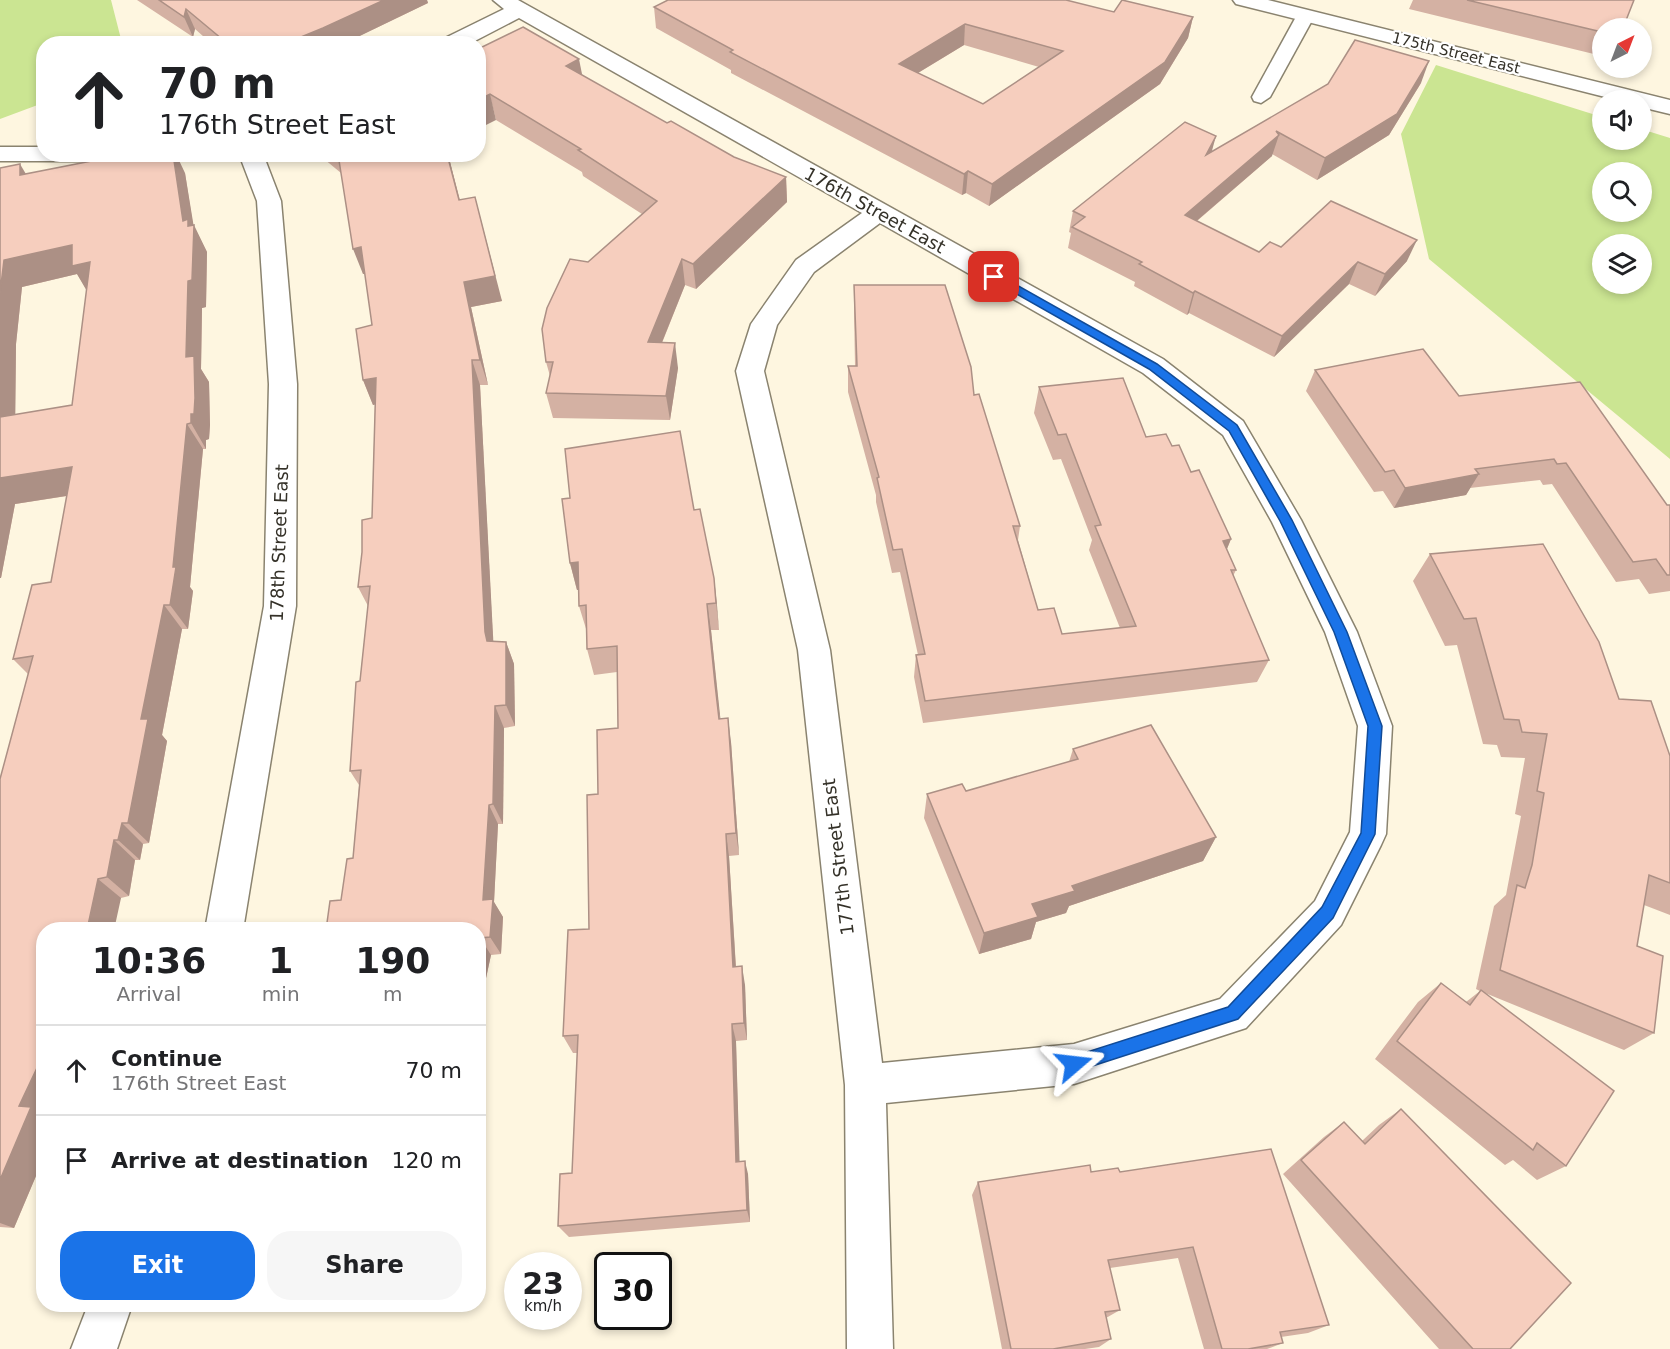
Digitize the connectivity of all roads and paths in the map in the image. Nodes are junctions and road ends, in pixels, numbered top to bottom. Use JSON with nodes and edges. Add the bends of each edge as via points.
{"nodes":[{"id":1,"x":1243,"y":0,"type":"edge"},
{"id":2,"x":1339,"y":0,"type":"edge"},
{"id":3,"x":512,"y":5,"type":"edge"},
{"id":4,"x":1306,"y":15,"type":"junction"},
{"id":5,"x":1329,"y":21,"type":"junction"},
{"id":6,"x":464,"y":36,"type":"edge"},
{"id":7,"x":1261,"y":97,"type":"dead end"},
{"id":8,"x":1670,"y":107,"type":"edge"},
{"id":9,"x":0,"y":154,"type":"edge"},
{"id":10,"x":36,"y":154,"type":"edge"},
{"id":11,"x":254,"y":162,"type":"edge"},
{"id":12,"x":879,"y":212,"type":"junction"},
{"id":13,"x":225,"y":922,"type":"edge"},
{"id":14,"x":865,"y":1085,"type":"junction"},
{"id":15,"x":107,"y":1312,"type":"edge"},
{"id":16,"x":94,"y":1349,"type":"edge"},
{"id":17,"x":870,"y":1349,"type":"edge"}],
"edges":[{"from":1,"to":4,"type":"street","name":"175th Street East"},
{"from":2,"to":5,"type":"street"},
{"from":3,"to":6,"type":"street"},
{"from":3,"to":12,"type":"street","name":"176th Street East"},
{"from":4,"to":5,"type":"street","name":"175th Street East"},
{"from":4,"to":7,"type":"lane"},
{"from":5,"to":8,"type":"street","name":"175th Street East"},
{"from":9,"to":10,"type":"street"},
{"from":11,"to":13,"type":"street","name":"178th Street East","via":[[269,201],[283,384],[280,606]]},
{"from":12,"to":14,"type":"street","name":"177th Street East","via":[[805,266],[764,324],[750,371],[814,650]]},
{"from":12,"to":14,"type":"street","name":"176th Street East","via":[[1153,366],[1233,428],[1286,520],[1341,632],[1375,726],[1368,834],[1328,913],[1233,1014],[1074,1064]]},
{"from":14,"to":17,"type":"street","name":"177th Street East"},
{"from":15,"to":16,"type":"street"}]}
